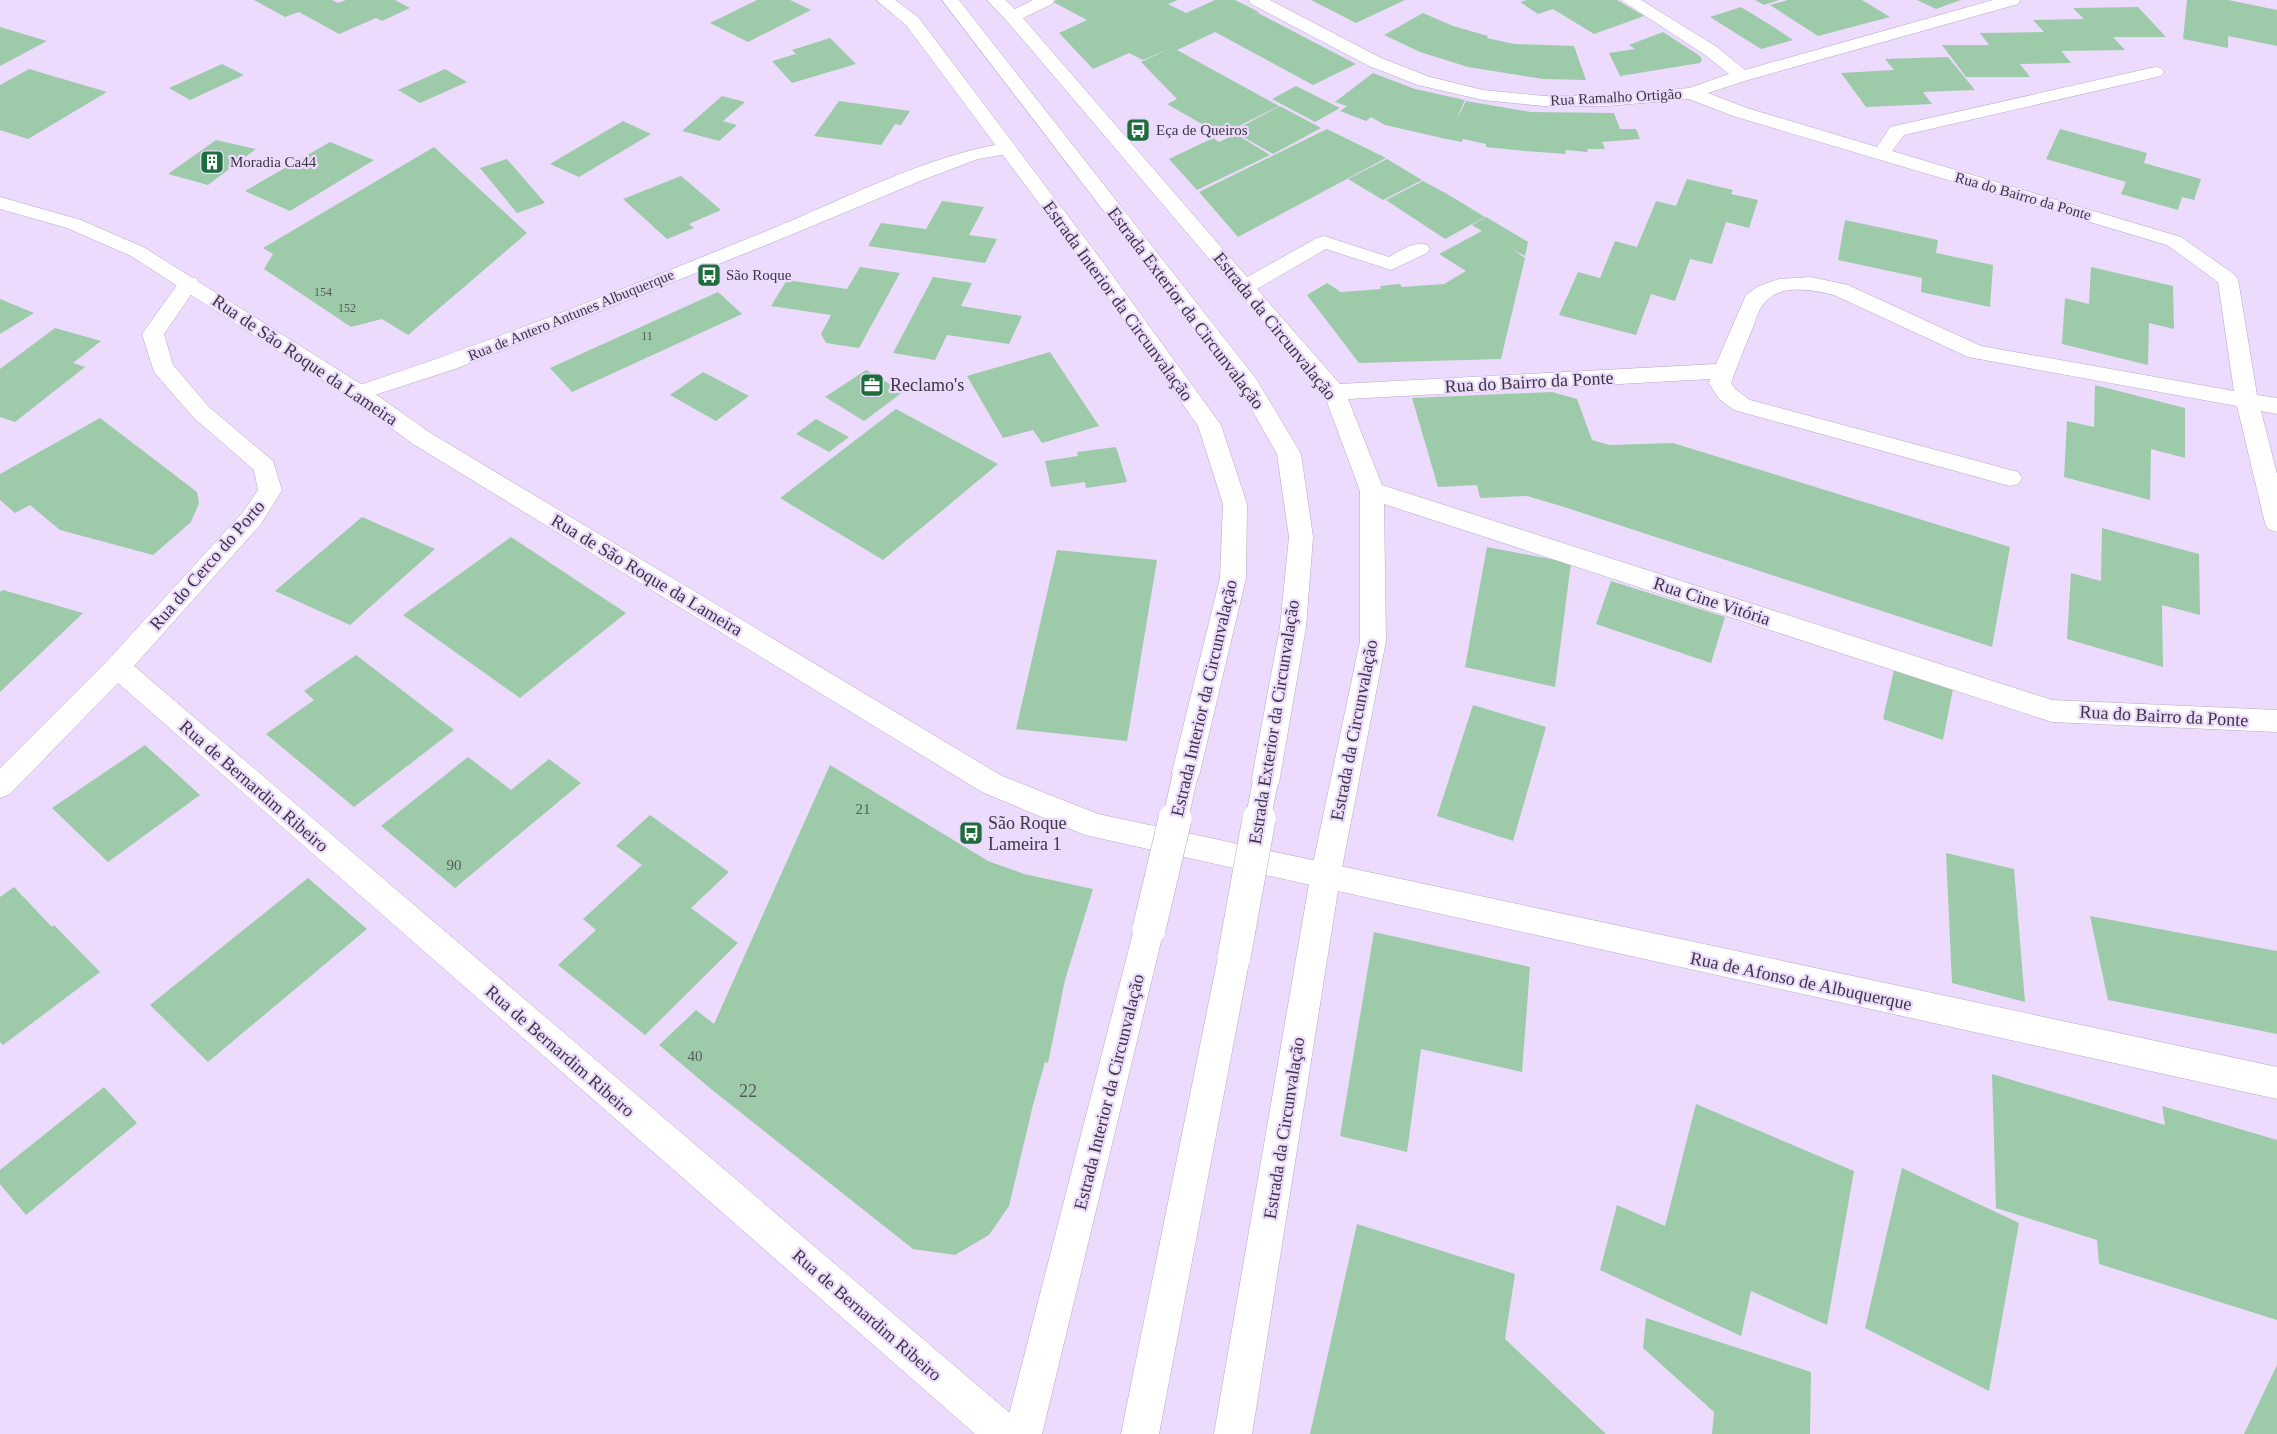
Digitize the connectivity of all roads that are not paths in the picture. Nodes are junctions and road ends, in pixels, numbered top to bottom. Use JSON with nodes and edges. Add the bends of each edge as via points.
{"nodes":[{"id":1,"x":884,"y":0,"type":"edge"},
{"id":2,"x":950,"y":0,"type":"edge"},
{"id":3,"x":995,"y":0,"type":"edge"},
{"id":4,"x":1046,"y":0,"type":"edge"},
{"id":5,"x":1257,"y":0,"type":"edge"},
{"id":6,"x":1629,"y":0,"type":"edge"},
{"id":7,"x":2012,"y":0,"type":"edge"},
{"id":8,"x":1013,"y":17,"type":"junction"},
{"id":9,"x":2155,"y":72,"type":"dead end"},
{"id":10,"x":1742,"y":76,"type":"junction"},
{"id":11,"x":1691,"y":93,"type":"junction"},
{"id":12,"x":1006,"y":149,"type":"junction"},
{"id":13,"x":1881,"y":154,"type":"junction"},
{"id":14,"x":0,"y":202,"type":"edge"},
{"id":15,"x":1420,"y":249,"type":"dead end"},
{"id":16,"x":189,"y":283,"type":"junction"},
{"id":17,"x":1244,"y":288,"type":"junction"},
{"id":18,"x":1724,"y":371,"type":"junction"},
{"id":19,"x":1334,"y":392,"type":"junction"},
{"id":20,"x":359,"y":393,"type":"junction"},
{"id":21,"x":2247,"y":402,"type":"junction"},
{"id":22,"x":2277,"y":406,"type":"edge"},
{"id":23,"x":2010,"y":478,"type":"dead end"},
{"id":24,"x":1372,"y":491,"type":"junction"},
{"id":25,"x":2277,"y":523,"type":"edge"},
{"id":26,"x":117,"y":667,"type":"junction"},
{"id":27,"x":2052,"y":711,"type":"joint"},
{"id":28,"x":2277,"y":721,"type":"edge"},
{"id":29,"x":0,"y":786,"type":"edge"},
{"id":30,"x":1325,"y":878,"type":"junction"},
{"id":31,"x":2277,"y":1084,"type":"edge"},
{"id":32,"x":1004,"y":1434,"type":"edge"},
{"id":33,"x":1023,"y":1434,"type":"edge"},
{"id":34,"x":1140,"y":1434,"type":"edge"},
{"id":35,"x":1233,"y":1434,"type":"edge"}],
"edges":[{"from":1,"to":12,"type":"street","name":"Estrada Interior da Circunvalação","via":[[912,21]]},
{"from":2,"to":34,"type":"street","name":"Estrada Exterior da Circunvalação","bridge":true,"via":[[1249,385],[1289,454],[1301,537],[1293,627],[1234,956]]},
{"from":3,"to":8,"type":"street","name":"Estrada da Circunvalação"},
{"from":4,"to":8,"type":"street"},
{"from":5,"to":11,"type":"street","name":"Rua Ramalho Ortigão","via":[[1375,62],[1424,81],[1483,94],[1552,101],[1607,101]]},
{"from":6,"to":10,"type":"street","via":[[1712,52]]},
{"from":7,"to":10,"type":"street","name":"Rua Ramalho Ortigão"},
{"from":8,"to":17,"type":"street","name":"Estrada da Circunvalação"},
{"from":9,"to":13,"type":"street","via":[[1897,131]]},
{"from":10,"to":11,"type":"street","name":"Rua Ramalho Ortigão"},
{"from":11,"to":13,"type":"street","name":"Rua do Bairro da Ponte","via":[[1740,112]]},
{"from":12,"to":20,"type":"street","name":"Rua de Antero Antunes Albuquerque","via":[[974,154],[918,174],[774,235],[456,361]]},
{"from":12,"to":33,"type":"street","name":"Estrada Interior da Circunvalação","bridge":true,"via":[[1098,269],[1209,425],[1236,504],[1233,578],[1150,929]]},
{"from":13,"to":21,"type":"street","name":"Rua do Bairro da Ponte","via":[[2174,241],[2228,279]]},
{"from":14,"to":16,"type":"street","name":"Rua de São Roque da Lameira","via":[[74,224],[138,252]]},
{"from":15,"to":17,"type":"street","via":[[1391,264],[1324,242]]},
{"from":16,"to":20,"type":"street","name":"Rua de São Roque da Lameira"},
{"from":16,"to":26,"type":"street","name":"Rua do Cerco do Porto","via":[[153,334],[162,367],[201,412],[265,466],[270,490],[252,518]]},
{"from":17,"to":19,"type":"street","name":"Estrada da Circunvalação"},
{"from":18,"to":19,"type":"street","name":"Rua do Bairro da Ponte"},
{"from":18,"to":21,"type":"street","via":[[1754,300],[1766,291],[1786,284],[1811,283],[1841,290],[1976,352]]},
{"from":18,"to":23,"type":"street","via":[[1720,383],[1742,405]]},
{"from":19,"to":24,"type":"street","name":"Estrada da Circunvalação"},
{"from":20,"to":30,"type":"street","name":"Rua de São Roque da Lameira","via":[[421,438],[992,784],[1094,826]]},
{"from":21,"to":22,"type":"street"},
{"from":21,"to":25,"type":"street","name":"Rua do Bairro da Ponte"},
{"from":24,"to":27,"type":"street","name":"Rua Cine Vitória"},
{"from":24,"to":30,"type":"street","name":"Estrada da Circunvalação","via":[[1373,641]]},
{"from":26,"to":29,"type":"street","name":"Rua do Cerco do Porto"},
{"from":26,"to":32,"type":"street","name":"Rua de Bernardim Ribeiro"},
{"from":27,"to":28,"type":"street","name":"Rua do Bairro da Ponte"},
{"from":30,"to":31,"type":"street","name":"Rua de Afonso de Albuquerque"},
{"from":30,"to":35,"type":"street","name":"Estrada da Circunvalação"}]}
